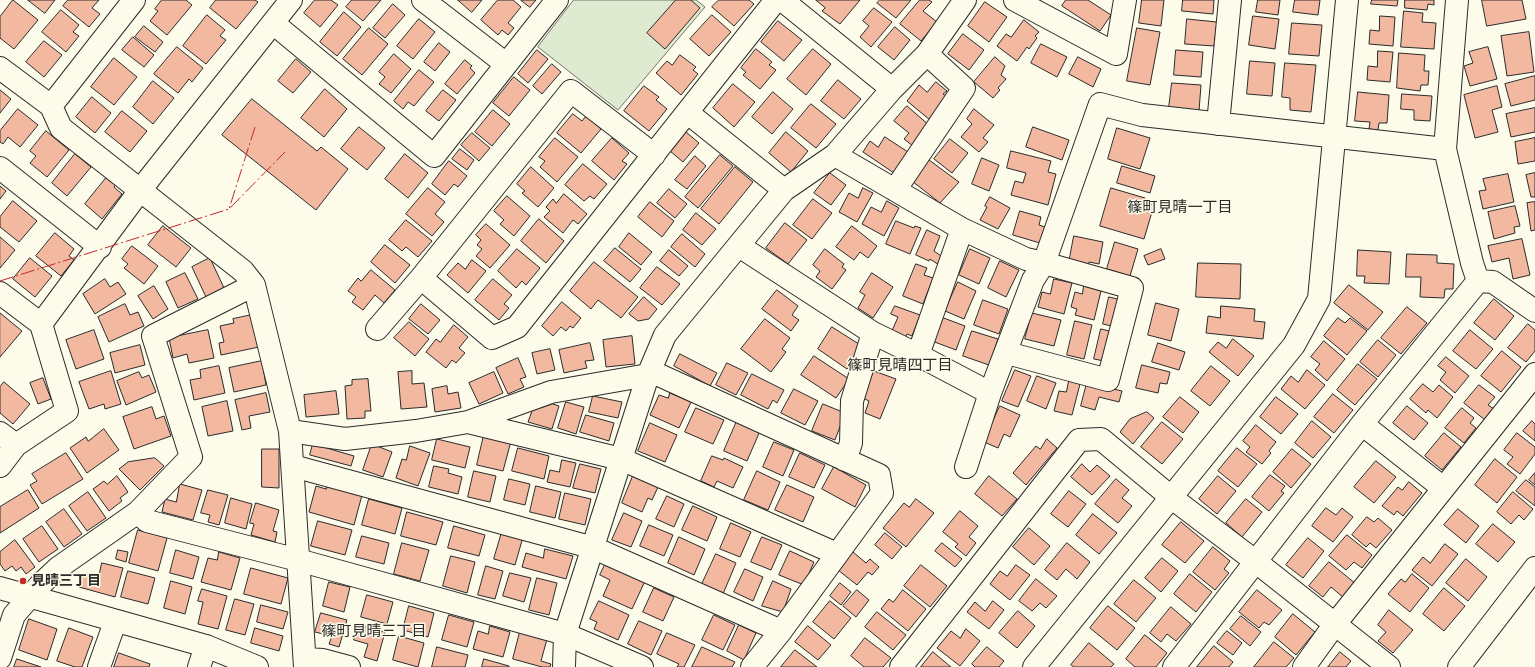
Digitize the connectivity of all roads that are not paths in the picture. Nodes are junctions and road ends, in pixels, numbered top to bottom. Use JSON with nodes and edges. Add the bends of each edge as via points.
{"nodes":[{"id":1,"x":134,"y":0,"type":"edge"},
{"id":2,"x":291,"y":0,"type":"edge"},
{"id":3,"x":424,"y":0,"type":"edge"},
{"id":4,"x":557,"y":0,"type":"edge"},
{"id":5,"x":776,"y":0,"type":"edge"},
{"id":6,"x":782,"y":0,"type":"edge"},
{"id":7,"x":1016,"y":0,"type":"edge"},
{"id":8,"x":1125,"y":0,"type":"edge"},
{"id":9,"x":1230,"y":0,"type":"edge"},
{"id":10,"x":1347,"y":0,"type":"edge"},
{"id":11,"x":1457,"y":0,"type":"edge"},
{"id":12,"x":962,"y":1,"type":"edge"},
{"id":13,"x":273,"y":23,"type":"junction"},
{"id":14,"x":927,"y":54,"type":"junction"},
{"id":15,"x":506,"y":64,"type":"junction"},
{"id":16,"x":0,"y":68,"type":"edge"},
{"id":17,"x":892,"y":89,"type":"junction"},
{"id":18,"x":51,"y":106,"type":"junction"},
{"id":19,"x":688,"y":113,"type":"junction"},
{"id":20,"x":1218,"y":124,"type":"junction"},
{"id":21,"x":1335,"y":137,"type":"junction"},
{"id":22,"x":1445,"y":149,"type":"junction"},
{"id":23,"x":654,"y":155,"type":"junction"},
{"id":24,"x":835,"y":155,"type":"junction"},
{"id":25,"x":0,"y":168,"type":"edge"},
{"id":26,"x":141,"y":189,"type":"junction"},
{"id":27,"x":784,"y":190,"type":"junction"},
{"id":28,"x":895,"y":190,"type":"junction"},
{"id":29,"x":962,"y":229,"type":"junction"},
{"id":30,"x":739,"y":246,"type":"junction"},
{"id":31,"x":100,"y":247,"type":"junction"},
{"id":32,"x":1044,"y":263,"type":"junction"},
{"id":33,"x":421,"y":278,"type":"junction"},
{"id":34,"x":1478,"y":281,"type":"junction"},
{"id":35,"x":254,"y":285,"type":"junction"},
{"id":36,"x":0,"y":293,"type":"edge"},
{"id":37,"x":1535,"y":311,"type":"edge"},
{"id":38,"x":42,"y":324,"type":"junction"},
{"id":39,"x":377,"y":329,"type":"dead end"},
{"id":40,"x":873,"y":333,"type":"junction"},
{"id":41,"x":1007,"y":353,"type":"junction"},
{"id":42,"x":918,"y":355,"type":"junction"},
{"id":43,"x":1535,"y":374,"type":"edge"},
{"id":44,"x":648,"y":375,"type":"junction"},
{"id":45,"x":990,"y":393,"type":"junction"},
{"id":46,"x":468,"y":422,"type":"junction"},
{"id":47,"x":1362,"y":424,"type":"junction"},
{"id":48,"x":290,"y":431,"type":"junction"},
{"id":49,"x":8,"y":439,"type":"edge"},
{"id":50,"x":621,"y":460,"type":"junction"},
{"id":51,"x":845,"y":460,"type":"junction"},
{"id":52,"x":0,"y":466,"type":"edge"},
{"id":53,"x":293,"y":466,"type":"junction"},
{"id":54,"x":966,"y":466,"type":"dead end"},
{"id":55,"x":1443,"y":488,"type":"junction"},
{"id":56,"x":1172,"y":498,"type":"junction"},
{"id":57,"x":138,"y":512,"type":"junction"},
{"id":58,"x":594,"y":548,"type":"junction"},
{"id":59,"x":837,"y":554,"type":"junction"},
{"id":60,"x":298,"y":560,"type":"junction"},
{"id":61,"x":1255,"y":561,"type":"junction"},
{"id":62,"x":1535,"y":568,"type":"edge"},
{"id":63,"x":0,"y":588,"type":"edge"},
{"id":64,"x":30,"y":597,"type":"junction"},
{"id":65,"x":115,"y":622,"type":"junction"},
{"id":66,"x":1335,"y":624,"type":"junction"},
{"id":67,"x":781,"y":631,"type":"junction"},
{"id":68,"x":565,"y":634,"type":"junction"},
{"id":69,"x":206,"y":646,"type":"junction"},
{"id":70,"x":0,"y":658,"type":"edge"},
{"id":71,"x":306,"y":663,"type":"edge"},
{"id":72,"x":99,"y":667,"type":"edge"},
{"id":73,"x":199,"y":667,"type":"edge"},
{"id":74,"x":257,"y":667,"type":"edge"},
{"id":75,"x":349,"y":667,"type":"edge"},
{"id":76,"x":564,"y":667,"type":"edge"},
{"id":77,"x":642,"y":667,"type":"edge"},
{"id":78,"x":752,"y":667,"type":"edge"},
{"id":79,"x":901,"y":667,"type":"edge"},
{"id":80,"x":1034,"y":667,"type":"edge"},
{"id":81,"x":1174,"y":667,"type":"edge"},
{"id":82,"x":1304,"y":667,"type":"edge"},
{"id":83,"x":1388,"y":667,"type":"edge"},
{"id":84,"x":1459,"y":667,"type":"edge"}],
"edges":[{"from":1,"to":18,"type":"street"},
{"from":2,"to":13,"type":"street"},
{"from":3,"to":15,"type":"street"},
{"from":4,"to":15,"type":"street"},
{"from":5,"to":19,"type":"street"},
{"from":6,"to":17,"type":"street"},
{"from":7,"to":8,"type":"street","via":[[1116,54]]},
{"from":9,"to":20,"type":"street"},
{"from":10,"to":21,"type":"street"},
{"from":11,"to":22,"type":"street"},
{"from":12,"to":14,"type":"street"},
{"from":13,"to":15,"type":"street","via":[[434,156]]},
{"from":13,"to":26,"type":"street"},
{"from":14,"to":17,"type":"street"},
{"from":14,"to":28,"type":"street","via":[[964,88]]},
{"from":16,"to":18,"type":"street"},
{"from":17,"to":24,"type":"street"},
{"from":18,"to":26,"type":"street","via":[[61,128]]},
{"from":19,"to":23,"type":"street"},
{"from":19,"to":27,"type":"street"},
{"from":20,"to":21,"type":"street"},
{"from":20,"to":32,"type":"street","via":[[1142,116],[1100,104]]},
{"from":21,"to":22,"type":"street"},
{"from":21,"to":56,"type":"street","via":[[1319,299],[1294,346]]},
{"from":22,"to":34,"type":"street"},
{"from":23,"to":33,"type":"street","via":[[517,327],[492,338]]},
{"from":23,"to":33,"type":"street","via":[[571,91]]},
{"from":24,"to":27,"type":"street"},
{"from":24,"to":28,"type":"street"},
{"from":25,"to":31,"type":"street"},
{"from":26,"to":31,"type":"street"},
{"from":26,"to":35,"type":"street","via":[[242,271]]},
{"from":27,"to":30,"type":"street"},
{"from":28,"to":29,"type":"street"},
{"from":29,"to":32,"type":"street","via":[[1026,259]]},
{"from":29,"to":42,"type":"street"},
{"from":30,"to":40,"type":"street"},
{"from":30,"to":44,"type":"street","via":[[665,336]]},
{"from":31,"to":38,"type":"street"},
{"from":32,"to":41,"type":"street","via":[[1033,280]]},
{"from":32,"to":41,"type":"street","via":[[1132,288],[1108,380]]},
{"from":33,"to":39,"type":"street"},
{"from":34,"to":37,"type":"street","via":[[1493,282]]},
{"from":34,"to":47,"type":"street"},
{"from":35,"to":48,"type":"street"},
{"from":35,"to":57,"type":"street","via":[[153,336],[191,457]]},
{"from":36,"to":38,"type":"street"},
{"from":38,"to":49,"type":"street","via":[[67,411]]},
{"from":40,"to":42,"type":"street"},
{"from":40,"to":51,"type":"street","via":[[852,401],[851,443]]},
{"from":41,"to":45,"type":"street"},
{"from":42,"to":45,"type":"street"},
{"from":43,"to":55,"type":"street"},
{"from":44,"to":46,"type":"street","via":[[551,392]]},
{"from":44,"to":50,"type":"street"},
{"from":44,"to":51,"type":"street","via":[[659,375]]},
{"from":45,"to":54,"type":"street"},
{"from":46,"to":48,"type":"street","via":[[345,439]]},
{"from":46,"to":50,"type":"street"},
{"from":47,"to":55,"type":"street"},
{"from":47,"to":61,"type":"street"},
{"from":48,"to":53,"type":"street"},
{"from":49,"to":52,"type":"street"},
{"from":50,"to":58,"type":"street"},
{"from":50,"to":59,"type":"street"},
{"from":51,"to":59,"type":"street","via":[[879,475],[882,493]]},
{"from":53,"to":58,"type":"street"},
{"from":53,"to":60,"type":"street"},
{"from":55,"to":66,"type":"street"},
{"from":56,"to":61,"type":"street"},
{"from":56,"to":79,"type":"street","via":[[1101,439],[1079,440]]},
{"from":56,"to":80,"type":"street"},
{"from":57,"to":60,"type":"street","via":[[147,521]]},
{"from":57,"to":64,"type":"street","via":[[58,568]]},
{"from":58,"to":67,"type":"street"},
{"from":58,"to":68,"type":"street"},
{"from":59,"to":67,"type":"street"},
{"from":60,"to":68,"type":"street"},
{"from":60,"to":71,"type":"street"},
{"from":61,"to":66,"type":"street"},
{"from":61,"to":81,"type":"street"},
{"from":62,"to":84,"type":"street"},
{"from":63,"to":64,"type":"street"},
{"from":64,"to":65,"type":"street"},
{"from":64,"to":70,"type":"street","via":[[14,615]]},
{"from":65,"to":69,"type":"street"},
{"from":65,"to":72,"type":"street"},
{"from":66,"to":82,"type":"street"},
{"from":66,"to":83,"type":"street"},
{"from":67,"to":78,"type":"street"},
{"from":68,"to":76,"type":"street"},
{"from":68,"to":77,"type":"street"},
{"from":69,"to":73,"type":"street"},
{"from":69,"to":74,"type":"street"},
{"from":71,"to":75,"type":"street","via":[[323,660]]}]}
